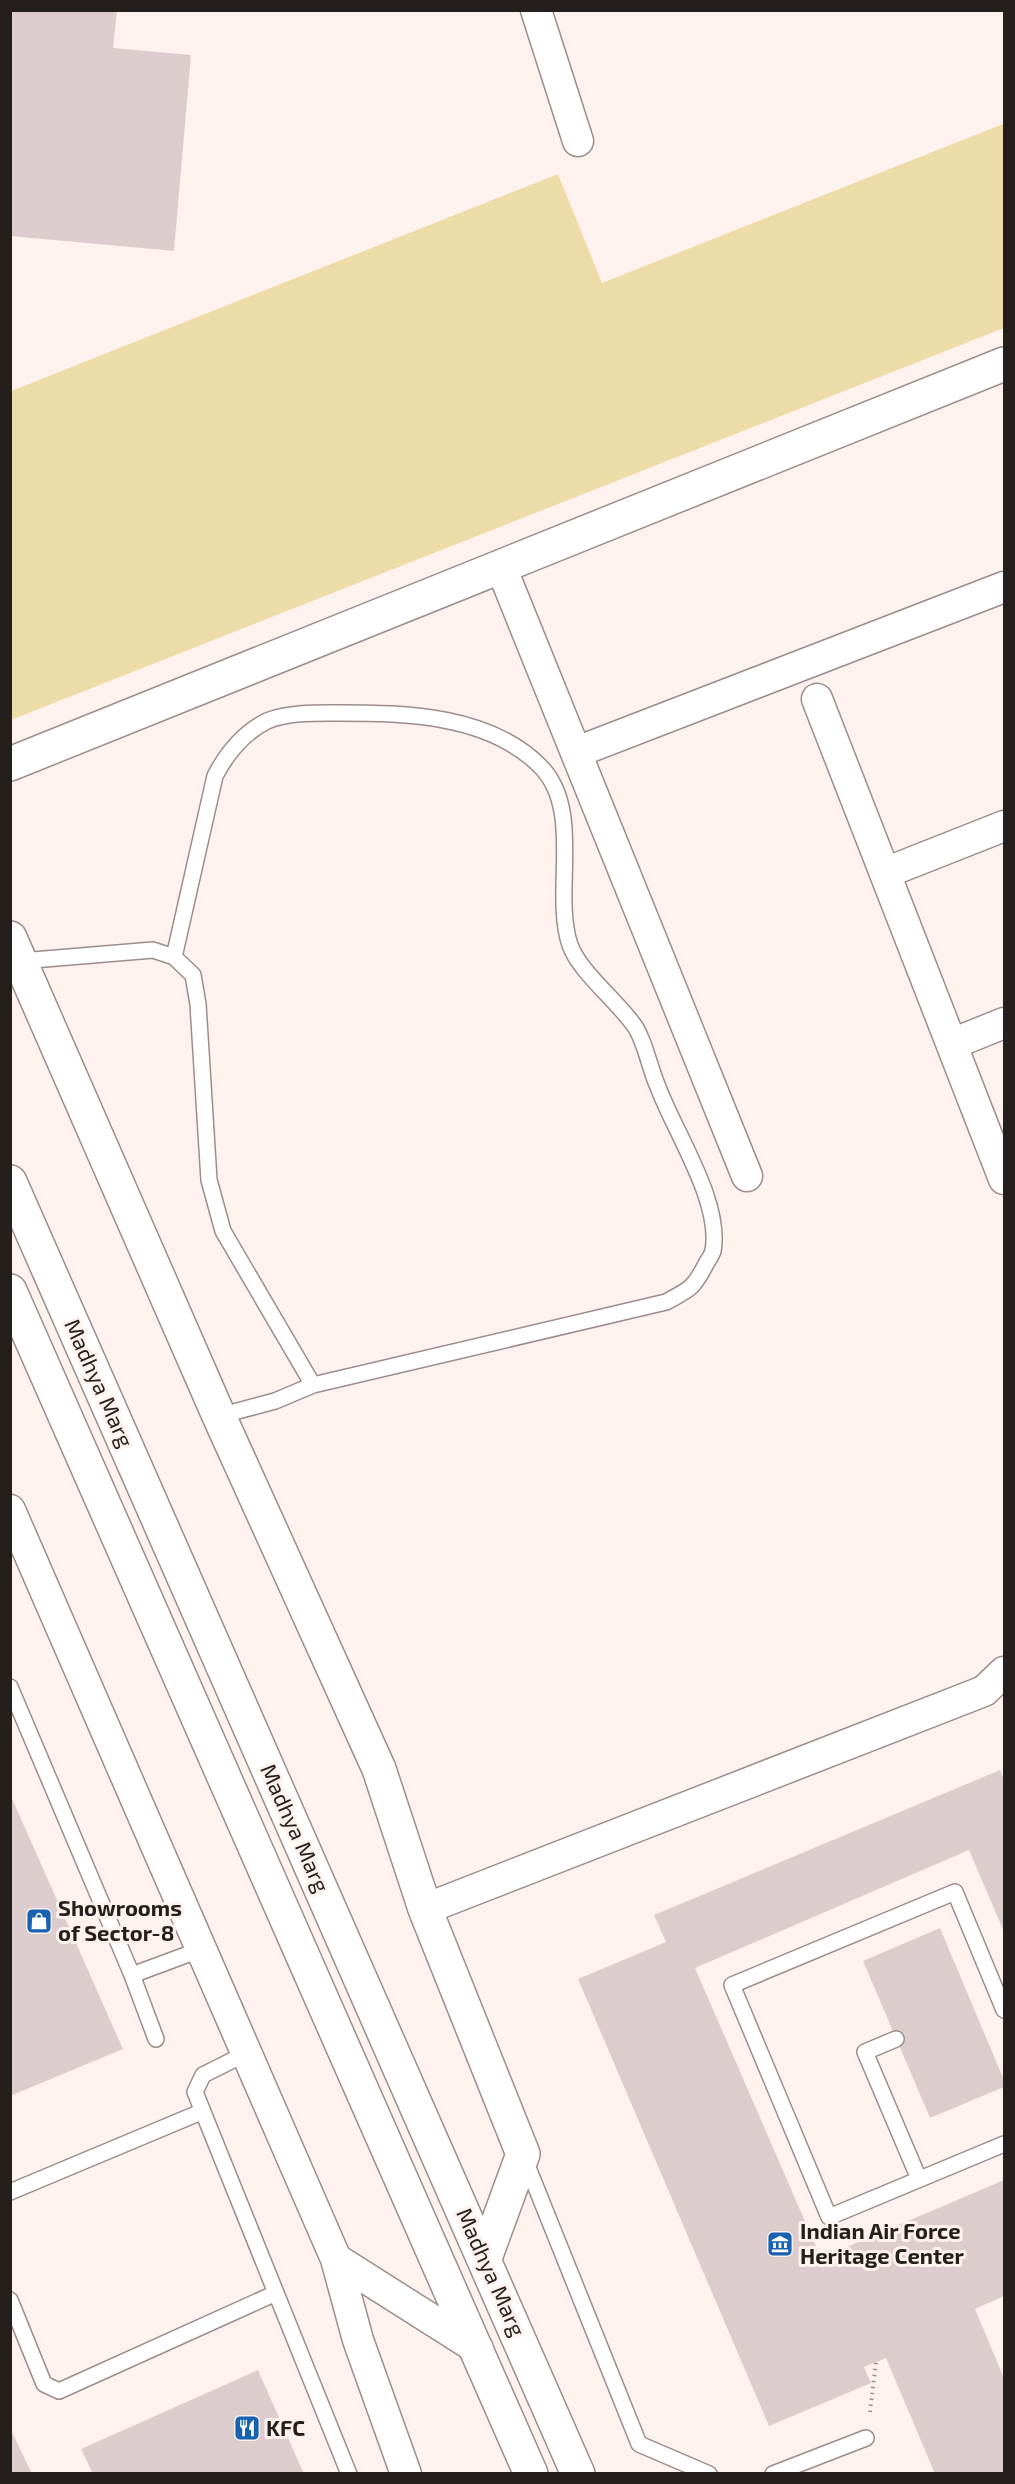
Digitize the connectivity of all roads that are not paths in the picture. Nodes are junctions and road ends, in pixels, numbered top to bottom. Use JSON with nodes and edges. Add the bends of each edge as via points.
{"nodes":[{"id":1,"x":536,"y":10,"type":"edge"},
{"id":2,"x":578,"y":141,"type":"dead end"},
{"id":3,"x":1005,"y":364,"type":"edge"},
{"id":4,"x":501,"y":567,"type":"junction"},
{"id":5,"x":1005,"y":586,"type":"edge"},
{"id":6,"x":816,"y":699,"type":"dead end"},
{"id":7,"x":577,"y":752,"type":"junction"},
{"id":8,"x":10,"y":764,"type":"edge"},
{"id":9,"x":1005,"y":826,"type":"edge"},
{"id":10,"x":885,"y":873,"type":"junction"},
{"id":11,"x":16,"y":950,"type":"edge"},
{"id":12,"x":174,"y":957,"type":"junction"},
{"id":13,"x":1005,"y":1023,"type":"edge"},
{"id":14,"x":952,"y":1044,"type":"junction"},
{"id":15,"x":747,"y":1176,"type":"dead end"},
{"id":16,"x":1005,"y":1179,"type":"edge"},
{"id":17,"x":10,"y":1182,"type":"edge"},
{"id":18,"x":10,"y":1291,"type":"edge"},
{"id":19,"x":313,"y":1385,"type":"junction"},
{"id":20,"x":219,"y":1416,"type":"junction"},
{"id":21,"x":10,"y":1510,"type":"edge"},
{"id":22,"x":1005,"y":1672,"type":"edge"},
{"id":23,"x":10,"y":1687,"type":"edge"},
{"id":24,"x":424,"y":1909,"type":"junction"},
{"id":25,"x":202,"y":1949,"type":"junction"},
{"id":26,"x":132,"y":1975,"type":"junction"},
{"id":27,"x":1005,"y":2010,"type":"edge"},
{"id":28,"x":156,"y":2039,"type":"dead end"},
{"id":29,"x":896,"y":2039,"type":"dead end"},
{"id":30,"x":246,"y":2053,"type":"junction"},
{"id":31,"x":201,"y":2112,"type":"junction"},
{"id":32,"x":1005,"y":2144,"type":"edge"},
{"id":33,"x":523,"y":2154,"type":"junction"},
{"id":34,"x":919,"y":2180,"type":"junction"},
{"id":35,"x":10,"y":2192,"type":"edge"},
{"id":36,"x":484,"y":2258,"type":"junction"},
{"id":37,"x":336,"y":2259,"type":"junction"},
{"id":38,"x":276,"y":2293,"type":"junction"},
{"id":39,"x":10,"y":2300,"type":"edge"},
{"id":40,"x":478,"y":2349,"type":"junction"},
{"id":41,"x":866,"y":2438,"type":"road end"},
{"id":42,"x":582,"y":2469,"type":"edge"},
{"id":43,"x":349,"y":2474,"type":"edge"},
{"id":44,"x":406,"y":2474,"type":"edge"},
{"id":45,"x":531,"y":2474,"type":"edge"},
{"id":46,"x":709,"y":2474,"type":"edge"},
{"id":47,"x":773,"y":2474,"type":"edge"}],
"edges":[{"from":1,"to":2,"type":"street"},
{"from":3,"to":4,"type":"main road"},
{"from":4,"to":7,"type":"street"},
{"from":4,"to":8,"type":"main road"},
{"from":5,"to":7,"type":"street"},
{"from":6,"to":10,"type":"street"},
{"from":7,"to":15,"type":"street"},
{"from":9,"to":10,"type":"street"},
{"from":10,"to":14,"type":"street"},
{"from":11,"to":12,"type":"lane","via":[[153,950]]},
{"from":11,"to":20,"type":"main road"},
{"from":12,"to":19,"type":"lane","via":[[193,975],[208,1180],[223,1232]]},
{"from":12,"to":19,"type":"lane","via":[[215,776],[227,753],[268,721],[313,713],[406,713],[482,730],[513,744],[542,768],[558,796],[564,828],[570,945],[579,964],[637,1030],[712,1216],[713,1252],[694,1287],[666,1302]]},
{"from":13,"to":14,"type":"street"},
{"from":14,"to":16,"type":"street"},
{"from":17,"to":36,"type":"main road","name":"Madhya Marg"},
{"from":18,"to":40,"type":"main road","name":"Madhya Marg"},
{"from":19,"to":20,"type":"lane","via":[[275,1401]]},
{"from":20,"to":24,"type":"main road","via":[[379,1769]]},
{"from":21,"to":25,"type":"street"},
{"from":22,"to":24,"type":"street","via":[[984,1691]]},
{"from":23,"to":26,"type":"lane"},
{"from":24,"to":33,"type":"main road"},
{"from":25,"to":26,"type":"lane"},
{"from":25,"to":30,"type":"street"},
{"from":26,"to":28,"type":"lane"},
{"from":27,"to":34,"type":"lane","via":[[955,1892],[732,1985],[830,2217]]},
{"from":29,"to":34,"type":"lane","via":[[865,2052]]},
{"from":30,"to":31,"type":"lane","via":[[203,2075],[195,2092]]},
{"from":30,"to":37,"type":"street"},
{"from":31,"to":35,"type":"lane"},
{"from":31,"to":38,"type":"lane"},
{"from":32,"to":34,"type":"lane"},
{"from":33,"to":36,"type":"main road"},
{"from":33,"to":46,"type":"lane","via":[[639,2444]]},
{"from":36,"to":42,"type":"main road","name":"Madhya Marg"},
{"from":37,"to":40,"type":"street"},
{"from":37,"to":44,"type":"street","via":[[358,2340]]},
{"from":38,"to":39,"type":"lane","via":[[59,2391],[44,2384]]},
{"from":38,"to":43,"type":"lane"},
{"from":40,"to":45,"type":"main road","name":"Madhya Marg"},
{"from":41,"to":47,"type":"lane"}]}
